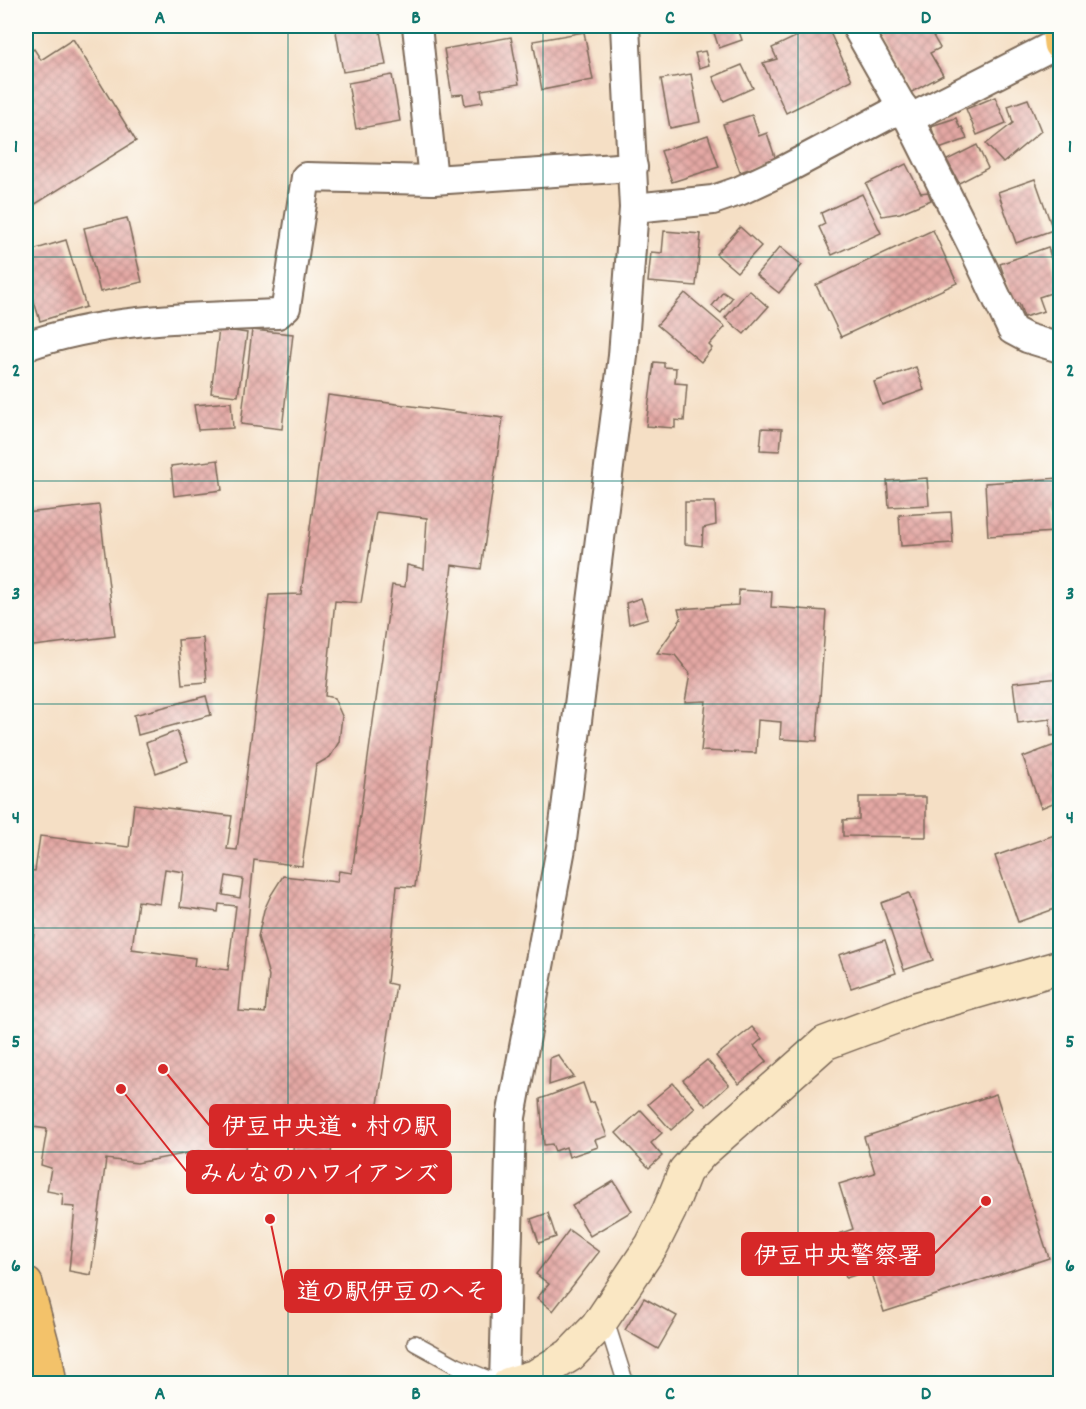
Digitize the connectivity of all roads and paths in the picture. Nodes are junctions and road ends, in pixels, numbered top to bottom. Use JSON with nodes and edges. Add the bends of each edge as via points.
{"nodes":[{"id":1,"x":417,"y":26,"type":"edge"},
{"id":2,"x":625,"y":26,"type":"edge"},
{"id":3,"x":856,"y":26,"type":"edge"},
{"id":4,"x":1058,"y":26,"type":"edge"},
{"id":5,"x":1060,"y":43,"type":"edge"},
{"id":6,"x":906,"y":113,"type":"junction"},
{"id":7,"x":633,"y":167,"type":"junction"},
{"id":8,"x":433,"y":180,"type":"junction"},
{"id":9,"x":634,"y":208,"type":"junction"},
{"id":10,"x":26,"y":346,"type":"edge"},
{"id":11,"x":1060,"y":348,"type":"edge"},
{"id":12,"x":1060,"y":967,"type":"edge"},
{"id":13,"x":26,"y":1284,"type":"edge"},
{"id":14,"x":604,"y":1315,"type":"junction"},
{"id":15,"x":415,"y":1343,"type":"dead end"},
{"id":16,"x":50,"y":1383,"type":"edge"},
{"id":17,"x":502,"y":1383,"type":"edge"},
{"id":18,"x":509,"y":1383,"type":"edge"},
{"id":19,"x":626,"y":1383,"type":"edge"}],
"edges":[{"from":1,"to":8,"type":"street"},
{"from":2,"to":7,"type":"street"},
{"from":3,"to":6,"type":"street"},
{"from":4,"to":5,"type":"highway"},
{"from":5,"to":6,"type":"street"},
{"from":6,"to":9,"type":"street","via":[[739,191],[713,200]]},
{"from":6,"to":11,"type":"street","via":[[1012,330]]},
{"from":7,"to":8,"type":"street"},
{"from":7,"to":9,"type":"street"},
{"from":8,"to":10,"type":"street","via":[[306,177],[286,307],[278,314],[203,316],[121,325],[58,335]]},
{"from":9,"to":17,"type":"street","via":[[623,356],[561,848],[511,1117]]},
{"from":12,"to":14,"type":"street","via":[[916,1009],[825,1043],[700,1153],[685,1171],[652,1245]]},
{"from":13,"to":16,"type":"highway"},
{"from":14,"to":18,"type":"street","via":[[570,1355],[536,1376]]},
{"from":14,"to":19,"type":"lane"},
{"from":15,"to":17,"type":"lane","via":[[457,1366]]}]}
